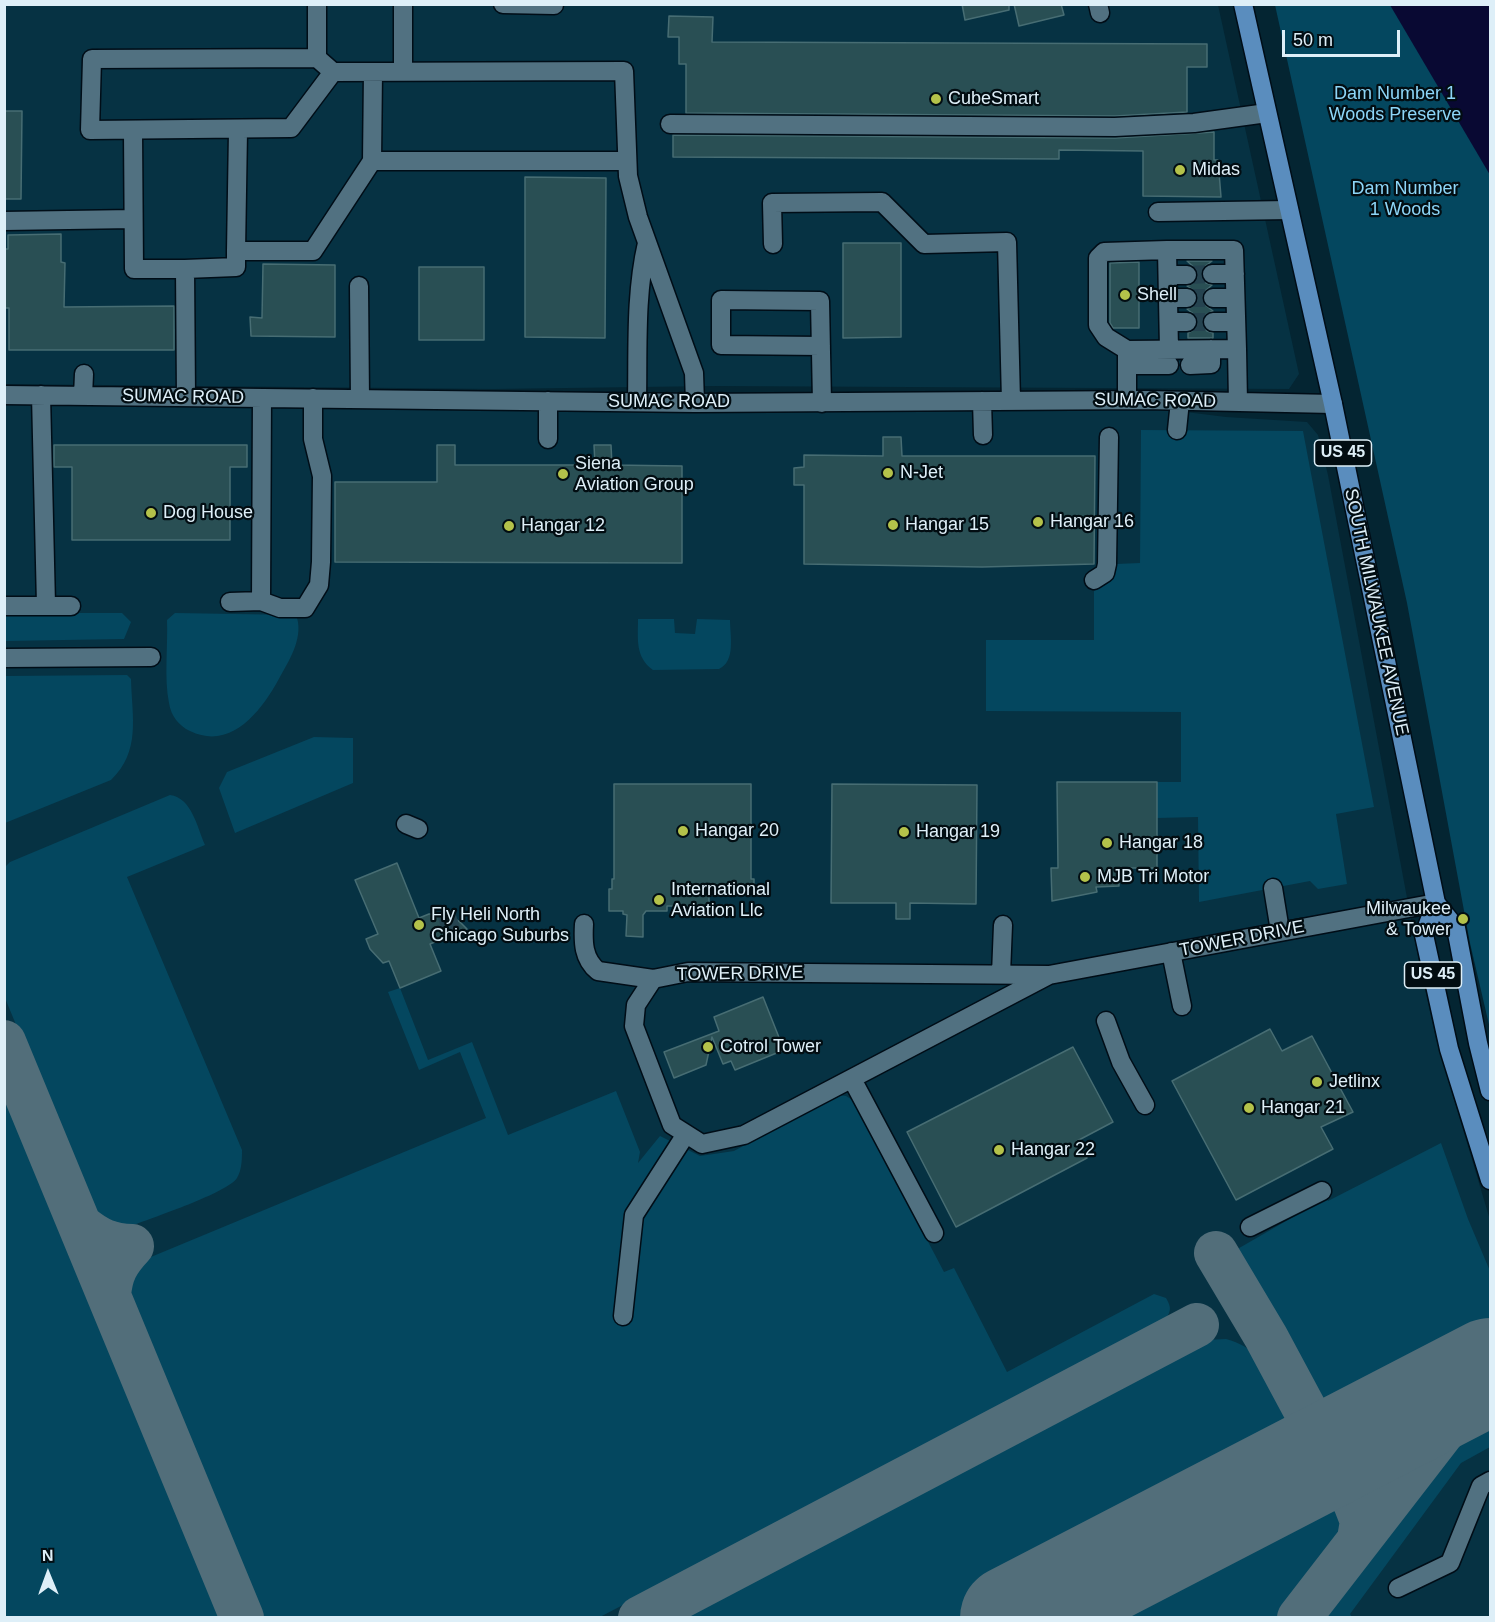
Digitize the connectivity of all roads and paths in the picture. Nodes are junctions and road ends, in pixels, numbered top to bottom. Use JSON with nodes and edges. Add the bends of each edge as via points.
{"nodes":[{"id":1,"x":316,"y":4,"type":"edge"},
{"id":2,"x":403,"y":4,"type":"edge"},
{"id":3,"x":503,"y":4,"type":"edge"},
{"id":4,"x":1243,"y":4,"type":"edge"},
{"id":5,"x":554,"y":5,"type":"edge"},
{"id":6,"x":317,"y":58,"type":"junction"},
{"id":7,"x":333,"y":72,"type":"junction"},
{"id":8,"x":373,"y":72,"type":"junction"},
{"id":9,"x":403,"y":72,"type":"junction"},
{"id":10,"x":1267,"y":113,"type":"junction"},
{"id":11,"x":670,"y":124,"type":"dead end"},
{"id":12,"x":238,"y":131,"type":"junction"},
{"id":13,"x":134,"y":132,"type":"junction"},
{"id":14,"x":627,"y":160,"type":"junction"},
{"id":15,"x":372,"y":161,"type":"junction"},
{"id":16,"x":1289,"y":210,"type":"junction"},
{"id":17,"x":1158,"y":212,"type":"dead end"},
{"id":18,"x":133,"y":219,"type":"junction"},
{"id":19,"x":4,"y":221,"type":"edge"},
{"id":20,"x":647,"y":243,"type":"junction"},
{"id":21,"x":773,"y":244,"type":"dead end"},
{"id":22,"x":1167,"y":250,"type":"junction"},
{"id":23,"x":236,"y":251,"type":"junction"},
{"id":24,"x":185,"y":269,"type":"junction"},
{"id":25,"x":1187,"y":274,"type":"tunnel mouth"},
{"id":26,"x":1212,"y":274,"type":"tunnel mouth"},
{"id":27,"x":1235,"y":274,"type":"junction"},
{"id":28,"x":1168,"y":275,"type":"junction"},
{"id":29,"x":359,"y":286,"type":"dead end"},
{"id":30,"x":1168,"y":298,"type":"junction"},
{"id":31,"x":1187,"y":298,"type":"tunnel mouth"},
{"id":32,"x":1213,"y":298,"type":"tunnel mouth"},
{"id":33,"x":1235,"y":298,"type":"junction"},
{"id":34,"x":1169,"y":322,"type":"junction"},
{"id":35,"x":1187,"y":322,"type":"tunnel mouth"},
{"id":36,"x":1213,"y":322,"type":"tunnel mouth"},
{"id":37,"x":1236,"y":322,"type":"junction"},
{"id":38,"x":820,"y":346,"type":"junction"},
{"id":39,"x":1211,"y":349,"type":"junction"},
{"id":40,"x":1237,"y":349,"type":"junction"},
{"id":41,"x":1127,"y":357,"type":"junction"},
{"id":42,"x":1169,"y":357,"type":"junction"},
{"id":43,"x":1190,"y":365,"type":"dead end"},
{"id":44,"x":84,"y":374,"type":"dead end"},
{"id":45,"x":4,"y":394,"type":"edge"},
{"id":46,"x":41,"y":395,"type":"junction"},
{"id":47,"x":83,"y":396,"type":"junction"},
{"id":48,"x":186,"y":397,"type":"junction"},
{"id":49,"x":262,"y":398,"type":"junction"},
{"id":50,"x":313,"y":398,"type":"junction"},
{"id":51,"x":360,"y":399,"type":"junction"},
{"id":52,"x":1127,"y":400,"type":"junction"},
{"id":53,"x":548,"y":401,"type":"junction"},
{"id":54,"x":982,"y":401,"type":"junction"},
{"id":55,"x":1011,"y":401,"type":"junction"},
{"id":56,"x":1180,"y":401,"type":"junction"},
{"id":57,"x":637,"y":402,"type":"junction"},
{"id":58,"x":822,"y":402,"type":"junction"},
{"id":59,"x":1238,"y":402,"type":"junction"},
{"id":60,"x":695,"y":403,"type":"junction"},
{"id":61,"x":1333,"y":404,"type":"junction"},
{"id":62,"x":1177,"y":430,"type":"dead end"},
{"id":63,"x":983,"y":435,"type":"dead end"},
{"id":64,"x":1109,"y":437,"type":"dead end"},
{"id":65,"x":548,"y":438,"type":"dead end"},
{"id":66,"x":1094,"y":580,"type":"dead end"},
{"id":67,"x":261,"y":601,"type":"junction"},
{"id":68,"x":231,"y":602,"type":"dead end"},
{"id":69,"x":46,"y":605,"type":"junction"},
{"id":70,"x":4,"y":606,"type":"edge"},
{"id":71,"x":72,"y":606,"type":"dead end"},
{"id":72,"x":151,"y":657,"type":"dead end"},
{"id":73,"x":4,"y":658,"type":"edge"},
{"id":74,"x":1272,"y":888,"type":"dead end"},
{"id":75,"x":1436,"y":903,"type":"junction"},
{"id":76,"x":584,"y":924,"type":"dead end"},
{"id":77,"x":1003,"y":925,"type":"dead end"},
{"id":78,"x":1280,"y":931,"type":"junction"},
{"id":79,"x":1171,"y":952,"type":"junction"},
{"id":80,"x":1001,"y":975,"type":"junction"},
{"id":81,"x":1049,"y":975,"type":"junction"},
{"id":82,"x":653,"y":979,"type":"junction"},
{"id":83,"x":1182,"y":1006,"type":"dead end"},
{"id":84,"x":1106,"y":1020,"type":"dead end"},
{"id":85,"x":852,"y":1079,"type":"junction"},
{"id":86,"x":1491,"y":1091,"type":"edge"},
{"id":87,"x":1145,"y":1106,"type":"dead end"},
{"id":88,"x":686,"y":1134,"type":"junction"},
{"id":89,"x":1491,"y":1180,"type":"edge"},
{"id":90,"x":1322,"y":1191,"type":"dead end"},
{"id":91,"x":1250,"y":1227,"type":"dead end"},
{"id":92,"x":934,"y":1233,"type":"dead end"},
{"id":93,"x":623,"y":1316,"type":"dead end"},
{"id":94,"x":1491,"y":1481,"type":"edge"},
{"id":95,"x":1398,"y":1588,"type":"dead end"}],
"edges":[{"from":1,"to":6,"type":"street"},
{"from":2,"to":9,"type":"street"},
{"from":3,"to":5,"type":"street"},
{"from":4,"to":10,"type":"main road","name":"SOUTH MILWAUKEE AVENUE","number":"US 45"},
{"from":6,"to":7,"type":"street"},
{"from":6,"to":13,"type":"street","via":[[92,58],[90,130]]},
{"from":7,"to":8,"type":"street"},
{"from":7,"to":12,"type":"street","via":[[291,128]]},
{"from":8,"to":9,"type":"street"},
{"from":8,"to":15,"type":"street"},
{"from":9,"to":14,"type":"street","via":[[624,71]]},
{"from":10,"to":11,"type":"street","via":[[1115,128]]},
{"from":10,"to":16,"type":"main road","name":"SOUTH MILWAUKEE AVENUE","number":"US 45"},
{"from":12,"to":13,"type":"street"},
{"from":12,"to":23,"type":"street"},
{"from":13,"to":18,"type":"street"},
{"from":14,"to":15,"type":"street"},
{"from":14,"to":20,"type":"street"},
{"from":15,"to":23,"type":"street","via":[[313,251]]},
{"from":16,"to":17,"type":"street"},
{"from":16,"to":61,"type":"main road","name":"SOUTH MILWAUKEE AVENUE","number":"US 45"},
{"from":18,"to":19,"type":"street"},
{"from":18,"to":24,"type":"street","via":[[134,269]]},
{"from":20,"to":57,"type":"street","via":[[638,316]]},
{"from":20,"to":60,"type":"street","via":[[694,373]]},
{"from":21,"to":55,"type":"street","via":[[772,203],[860,202],[882,202],[924,244],[1007,242]]},
{"from":22,"to":27,"type":"street","via":[[1234,250]]},
{"from":22,"to":28,"type":"street"},
{"from":22,"to":41,"type":"street","via":[[1104,252],[1098,258],[1098,325]]},
{"from":23,"to":24,"type":"street","via":[[236,267]]},
{"from":24,"to":48,"type":"street"},
{"from":25,"to":28,"type":"street"},
{"from":26,"to":27,"type":"street"},
{"from":27,"to":33,"type":"street"},
{"from":28,"to":30,"type":"street"},
{"from":29,"to":51,"type":"street"},
{"from":30,"to":31,"type":"street"},
{"from":30,"to":34,"type":"street"},
{"from":32,"to":33,"type":"street"},
{"from":33,"to":37,"type":"street"},
{"from":34,"to":35,"type":"street"},
{"from":34,"to":42,"type":"street"},
{"from":36,"to":37,"type":"street"},
{"from":37,"to":40,"type":"street"},
{"from":38,"to":38,"type":"street","via":[[820,301],[721,300],[721,345]]},
{"from":38,"to":58,"type":"street"},
{"from":39,"to":40,"type":"street"},
{"from":39,"to":42,"type":"street"},
{"from":39,"to":43,"type":"street","via":[[1211,364]]},
{"from":40,"to":59,"type":"street"},
{"from":41,"to":42,"type":"street"},
{"from":41,"to":52,"type":"street"},
{"from":44,"to":47,"type":"street"},
{"from":45,"to":46,"type":"street","name":"SUMAC ROAD"},
{"from":46,"to":47,"type":"street","name":"SUMAC ROAD"},
{"from":46,"to":69,"type":"street"},
{"from":47,"to":48,"type":"street","name":"SUMAC ROAD"},
{"from":48,"to":49,"type":"street","name":"SUMAC ROAD"},
{"from":49,"to":50,"type":"street","name":"SUMAC ROAD"},
{"from":49,"to":67,"type":"street"},
{"from":50,"to":51,"type":"street","name":"SUMAC ROAD"},
{"from":50,"to":67,"type":"street","via":[[313,439],[322,476],[319,585],[305,608],[280,608]]},
{"from":51,"to":53,"type":"street","name":"SUMAC ROAD"},
{"from":52,"to":55,"type":"street","name":"SUMAC ROAD"},
{"from":52,"to":56,"type":"street","name":"SUMAC ROAD"},
{"from":53,"to":57,"type":"street","name":"SUMAC ROAD"},
{"from":53,"to":65,"type":"street"},
{"from":54,"to":55,"type":"street","name":"SUMAC ROAD"},
{"from":54,"to":58,"type":"street","name":"SUMAC ROAD"},
{"from":54,"to":63,"type":"street"},
{"from":56,"to":59,"type":"street","name":"SUMAC ROAD"},
{"from":56,"to":62,"type":"street"},
{"from":57,"to":60,"type":"street","name":"SUMAC ROAD"},
{"from":58,"to":60,"type":"street","name":"SUMAC ROAD"},
{"from":59,"to":61,"type":"street","name":"SUMAC ROAD"},
{"from":61,"to":75,"type":"main road","name":"SOUTH MILWAUKEE AVENUE","number":"US 45"},
{"from":64,"to":66,"type":"street","via":[[1107,564],[1105,573]]},
{"from":67,"to":68,"type":"street"},
{"from":69,"to":70,"type":"street"},
{"from":69,"to":71,"type":"street"},
{"from":72,"to":73,"type":"street"},
{"from":74,"to":78,"type":"street"},
{"from":75,"to":78,"type":"street","name":"TOWER DRIVE"},
{"from":75,"to":86,"type":"main road","name":"SOUTH MILWAUKEE AVENUE","number":"US 45","via":[[1456,928]]},
{"from":75,"to":89,"type":"main road","number":"US 45","via":[[1424,935],[1452,1059]]},
{"from":76,"to":82,"type":"street","via":[[590,965],[598,971]]},
{"from":77,"to":80,"type":"street"},
{"from":78,"to":79,"type":"street","name":"TOWER DRIVE"},
{"from":79,"to":81,"type":"street","name":"TOWER DRIVE"},
{"from":79,"to":83,"type":"street"},
{"from":80,"to":81,"type":"street","name":"TOWER DRIVE"},
{"from":80,"to":82,"type":"street","name":"TOWER DRIVE","via":[[688,972]]},
{"from":81,"to":85,"type":"street","name":"TOWER DRIVE"},
{"from":82,"to":88,"type":"street","name":"TOWER DRIVE","via":[[636,1005],[634,1026],[672,1125]]},
{"from":84,"to":87,"type":"street","via":[[1121,1062]]},
{"from":85,"to":88,"type":"street","name":"TOWER DRIVE","via":[[744,1136],[702,1144]]},
{"from":85,"to":92,"type":"street"},
{"from":88,"to":93,"type":"street","via":[[634,1215]]},
{"from":90,"to":91,"type":"street"},
{"from":94,"to":95,"type":"street","via":[[1481,1486],[1450,1563]]}]}
